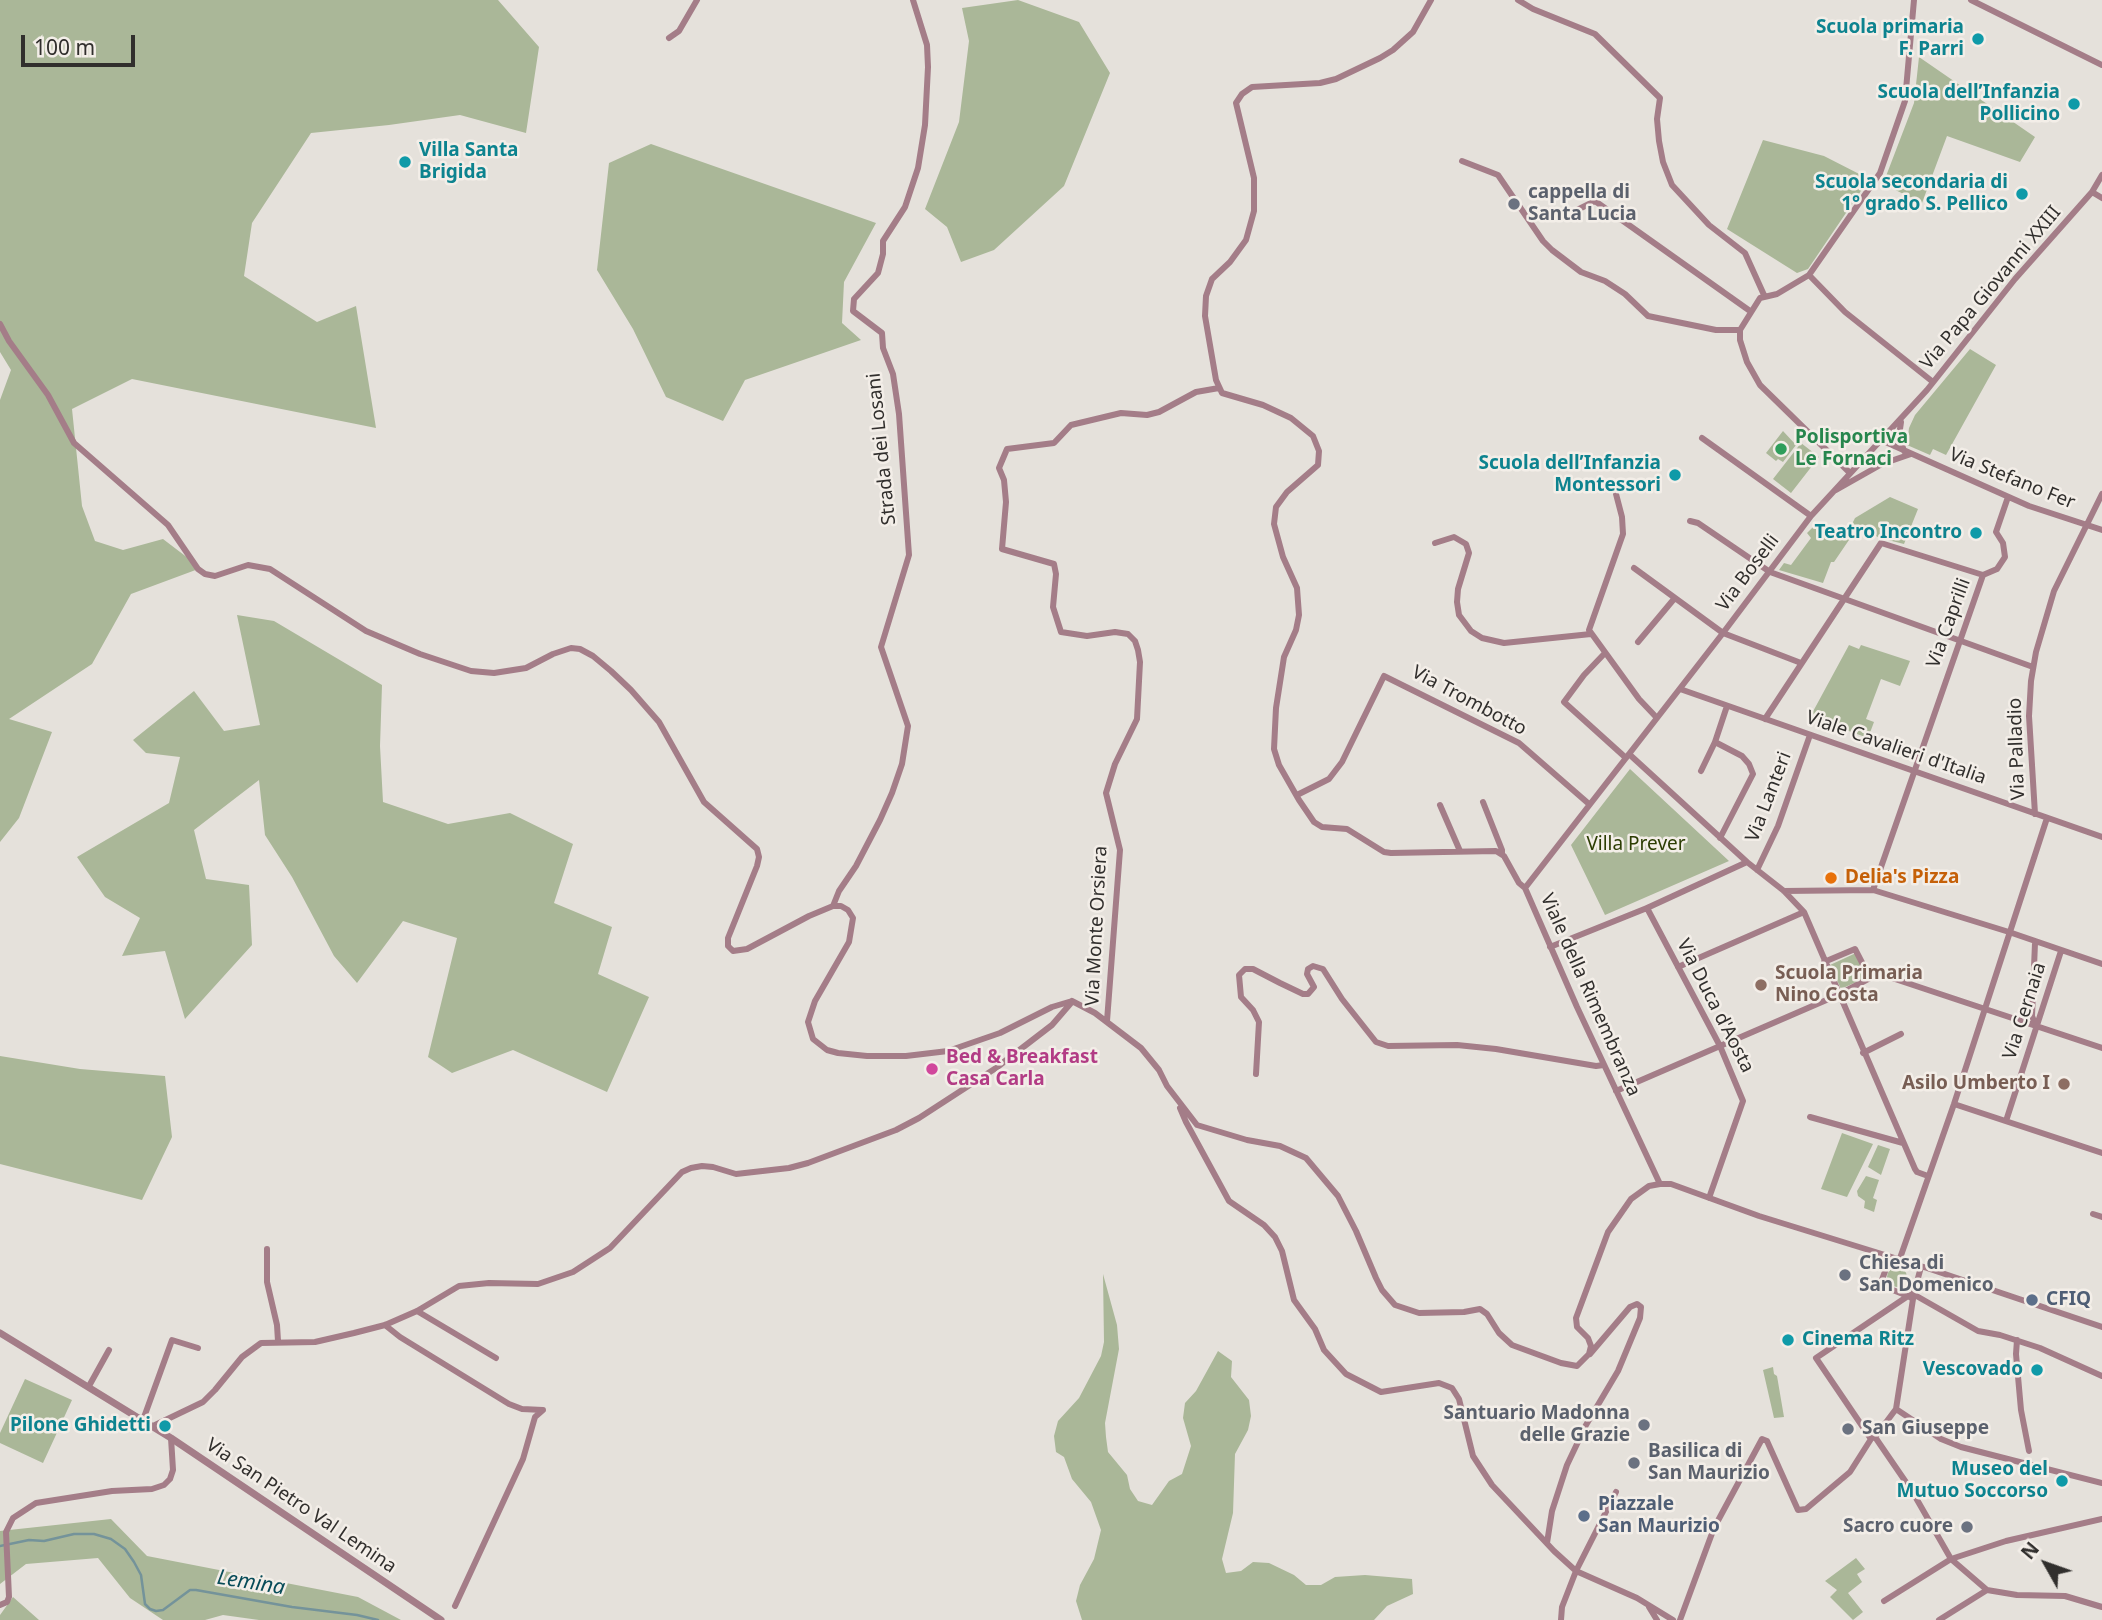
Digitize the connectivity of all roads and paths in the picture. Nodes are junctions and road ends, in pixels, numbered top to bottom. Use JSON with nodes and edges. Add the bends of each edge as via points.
{"nodes":[{"id":1,"x":696,"y":0,"type":"edge"},
{"id":2,"x":913,"y":0,"type":"edge"},
{"id":3,"x":1431,"y":0,"type":"edge"},
{"id":4,"x":1518,"y":0,"type":"edge"},
{"id":5,"x":1914,"y":0,"type":"edge"},
{"id":6,"x":1971,"y":0,"type":"edge"},
{"id":7,"x":669,"y":38,"type":"dead end"},
{"id":8,"x":2102,"y":65,"type":"edge"},
{"id":9,"x":1462,"y":161,"type":"dead end"},
{"id":10,"x":2102,"y":175,"type":"edge"},
{"id":11,"x":2092,"y":192,"type":"junction"},
{"id":12,"x":2102,"y":198,"type":"edge"},
{"id":13,"x":1577,"y":210,"type":"dead end"},
{"id":14,"x":1809,"y":275,"type":"junction"},
{"id":15,"x":1764,"y":295,"type":"junction"},
{"id":16,"x":1750,"y":312,"type":"junction"},
{"id":17,"x":0,"y":324,"type":"edge"},
{"id":18,"x":1740,"y":330,"type":"junction"},
{"id":19,"x":1933,"y":382,"type":"junction"},
{"id":20,"x":1219,"y":388,"type":"junction"},
{"id":21,"x":1902,"y":419,"type":"junction"},
{"id":22,"x":1702,"y":438,"type":"dead end"},
{"id":23,"x":1881,"y":440,"type":"junction"},
{"id":24,"x":1903,"y":451,"type":"junction"},
{"id":25,"x":1911,"y":454,"type":"junction"},
{"id":26,"x":1850,"y":473,"type":"junction"},
{"id":27,"x":1832,"y":493,"type":"junction"},
{"id":28,"x":1616,"y":494,"type":"dead end"},
{"id":29,"x":2102,"y":494,"type":"edge"},
{"id":30,"x":2008,"y":497,"type":"junction"},
{"id":31,"x":1811,"y":516,"type":"junction"},
{"id":32,"x":1690,"y":521,"type":"dead end"},
{"id":33,"x":2087,"y":525,"type":"junction"},
{"id":34,"x":2102,"y":530,"type":"edge"},
{"id":35,"x":1435,"y":543,"type":"dead end"},
{"id":36,"x":1634,"y":568,"type":"dead end"},
{"id":37,"x":1770,"y":572,"type":"junction"},
{"id":38,"x":1983,"y":575,"type":"junction"},
{"id":39,"x":1674,"y":599,"type":"junction"},
{"id":40,"x":1842,"y":599,"type":"junction"},
{"id":41,"x":1591,"y":634,"type":"junction"},
{"id":42,"x":1723,"y":634,"type":"junction"},
{"id":43,"x":1959,"y":641,"type":"junction"},
{"id":44,"x":1638,"y":642,"type":"dead end"},
{"id":45,"x":1605,"y":653,"type":"junction"},
{"id":46,"x":1801,"y":663,"type":"junction"},
{"id":47,"x":2033,"y":667,"type":"junction"},
{"id":48,"x":1680,"y":689,"type":"junction"},
{"id":49,"x":1727,"y":706,"type":"junction"},
{"id":50,"x":1657,"y":718,"type":"junction"},
{"id":51,"x":1765,"y":719,"type":"junction"},
{"id":52,"x":1810,"y":735,"type":"junction"},
{"id":53,"x":1715,"y":742,"type":"junction"},
{"id":54,"x":1627,"y":756,"type":"junction"},
{"id":55,"x":1701,"y":771,"type":"dead end"},
{"id":56,"x":1913,"y":771,"type":"junction"},
{"id":57,"x":1297,"y":795,"type":"junction"},
{"id":58,"x":1483,"y":802,"type":"dead end"},
{"id":59,"x":1589,"y":804,"type":"junction"},
{"id":60,"x":1440,"y":806,"type":"dead end"},
{"id":61,"x":2035,"y":814,"type":"junction"},
{"id":62,"x":2048,"y":818,"type":"junction"},
{"id":63,"x":2102,"y":837,"type":"edge"},
{"id":64,"x":1720,"y":838,"type":"junction"},
{"id":65,"x":1460,"y":851,"type":"junction"},
{"id":66,"x":1502,"y":853,"type":"junction"},
{"id":67,"x":1747,"y":862,"type":"junction"},
{"id":68,"x":1757,"y":870,"type":"junction"},
{"id":69,"x":1525,"y":888,"type":"junction"},
{"id":70,"x":1873,"y":890,"type":"junction"},
{"id":71,"x":1784,"y":891,"type":"junction"},
{"id":72,"x":833,"y":906,"type":"junction"},
{"id":73,"x":1647,"y":908,"type":"junction"},
{"id":74,"x":1804,"y":912,"type":"junction"},
{"id":75,"x":2009,"y":932,"type":"junction"},
{"id":76,"x":2035,"y":943,"type":"junction"},
{"id":77,"x":1550,"y":947,"type":"junction"},
{"id":78,"x":2061,"y":951,"type":"junction"},
{"id":79,"x":1824,"y":962,"type":"junction"},
{"id":80,"x":2102,"y":964,"type":"edge"},
{"id":81,"x":1678,"y":967,"type":"junction"},
{"id":82,"x":1870,"y":978,"type":"junction"},
{"id":83,"x":1838,"y":995,"type":"junction"},
{"id":84,"x":1072,"y":1001,"type":"junction"},
{"id":85,"x":1985,"y":1009,"type":"junction"},
{"id":86,"x":1107,"y":1021,"type":"junction"},
{"id":87,"x":2036,"y":1026,"type":"junction"},
{"id":88,"x":1901,"y":1034,"type":"dead end"},
{"id":89,"x":1720,"y":1046,"type":"junction"},
{"id":90,"x":2102,"y":1048,"type":"edge"},
{"id":91,"x":1863,"y":1053,"type":"junction"},
{"id":92,"x":1604,"y":1065,"type":"junction"},
{"id":93,"x":1256,"y":1074,"type":"dead end"},
{"id":94,"x":1616,"y":1091,"type":"junction"},
{"id":95,"x":1177,"y":1100,"type":"junction"},
{"id":96,"x":1954,"y":1104,"type":"junction"},
{"id":97,"x":1810,"y":1117,"type":"dead end"},
{"id":98,"x":2006,"y":1121,"type":"junction"},
{"id":99,"x":1903,"y":1143,"type":"junction"},
{"id":100,"x":2102,"y":1153,"type":"edge"},
{"id":101,"x":1928,"y":1176,"type":"junction"},
{"id":102,"x":1660,"y":1184,"type":"junction"},
{"id":103,"x":1709,"y":1198,"type":"junction"},
{"id":104,"x":2093,"y":1214,"type":"dead end"},
{"id":105,"x":2102,"y":1217,"type":"edge"},
{"id":106,"x":267,"y":1249,"type":"dead end"},
{"id":107,"x":1887,"y":1257,"type":"junction"},
{"id":108,"x":1899,"y":1261,"type":"junction"},
{"id":109,"x":1921,"y":1267,"type":"junction"},
{"id":110,"x":1910,"y":1295,"type":"junction"},
{"id":111,"x":417,"y":1311,"type":"junction"},
{"id":112,"x":385,"y":1325,"type":"junction"},
{"id":113,"x":2102,"y":1327,"type":"edge"},
{"id":114,"x":0,"y":1333,"type":"edge"},
{"id":115,"x":2017,"y":1340,"type":"junction"},
{"id":116,"x":278,"y":1341,"type":"junction"},
{"id":117,"x":198,"y":1348,"type":"dead end"},
{"id":118,"x":109,"y":1350,"type":"dead end"},
{"id":119,"x":1589,"y":1354,"type":"junction"},
{"id":120,"x":496,"y":1358,"type":"dead end"},
{"id":121,"x":2102,"y":1376,"type":"edge"},
{"id":122,"x":89,"y":1386,"type":"junction"},
{"id":123,"x":1896,"y":1409,"type":"junction"},
{"id":124,"x":143,"y":1420,"type":"junction"},
{"id":125,"x":153,"y":1426,"type":"junction"},
{"id":126,"x":171,"y":1437,"type":"junction"},
{"id":127,"x":1873,"y":1438,"type":"junction"},
{"id":128,"x":2029,"y":1451,"type":"dead end"},
{"id":129,"x":2102,"y":1483,"type":"edge"},
{"id":130,"x":1616,"y":1492,"type":"dead end"},
{"id":131,"x":2102,"y":1519,"type":"edge"},
{"id":132,"x":1547,"y":1543,"type":"junction"},
{"id":133,"x":1951,"y":1559,"type":"junction"},
{"id":134,"x":1576,"y":1571,"type":"junction"},
{"id":135,"x":1987,"y":1590,"type":"junction"},
{"id":136,"x":1884,"y":1601,"type":"dead end"},
{"id":137,"x":1646,"y":1604,"type":"junction"},
{"id":138,"x":0,"y":1605,"type":"edge"},
{"id":139,"x":455,"y":1606,"type":"dead end"},
{"id":140,"x":2102,"y":1607,"type":"edge"},
{"id":141,"x":441,"y":1620,"type":"edge"},
{"id":142,"x":1561,"y":1620,"type":"edge"},
{"id":143,"x":1657,"y":1620,"type":"edge"},
{"id":144,"x":1673,"y":1620,"type":"edge"},
{"id":145,"x":1680,"y":1620,"type":"edge"},
{"id":146,"x":1939,"y":1620,"type":"edge"}],
"edges":[{"from":1,"to":7,"type":"street","via":[[679,31]]},
{"from":2,"to":72,"type":"street","name":"Strada dei Losani","via":[[929,66],[918,168],[905,207],[883,241],[878,273],[854,299],[853,311],[882,333],[897,401],[909,555],[881,648],[908,726],[892,793]]},
{"from":3,"to":20,"type":"street","via":[[1413,32],[1380,58],[1320,83],[1252,86],[1236,103],[1254,178],[1254,211],[1245,240],[1212,279],[1206,296],[1205,316]]},
{"from":4,"to":15,"type":"street","via":[[1595,34],[1660,98],[1659,141],[1672,185],[1709,225],[1745,253]]},
{"from":5,"to":14,"type":"street","via":[[1905,101],[1880,173]]},
{"from":6,"to":8,"type":"street"},
{"from":9,"to":18,"type":"street","via":[[1498,175],[1552,250],[1581,272],[1625,294],[1648,316],[1716,330]]},
{"from":10,"to":11,"type":"street","name":"Via Papa Giovanni XXIII"},
{"from":11,"to":12,"type":"street"},
{"from":11,"to":19,"type":"street","name":"Via Papa Giovanni XXIII"},
{"from":13,"to":16,"type":"street","via":[[1595,201]]},
{"from":14,"to":15,"type":"street","via":[[1777,294]]},
{"from":14,"to":19,"type":"street","via":[[1845,312]]},
{"from":15,"to":16,"type":"street"},
{"from":16,"to":18,"type":"street"},
{"from":17,"to":72,"type":"street","via":[[74,443],[168,525],[205,574],[215,576],[248,565],[270,569],[366,631],[471,671],[526,668],[570,648],[593,656],[659,722],[704,802],[757,849],[757,866],[728,938],[733,951],[747,949]]},
{"from":18,"to":26,"type":"street","via":[[1747,362],[1760,385]]},
{"from":19,"to":21,"type":"street","name":"Via Papa Giovanni XXIII"},
{"from":20,"to":57,"type":"street","via":[[1291,418],[1313,436],[1319,451],[1318,466],[1276,507],[1274,524],[1297,588],[1298,615],[1284,657],[1274,749]]},
{"from":20,"to":86,"type":"street","name":"Via Monte Orsiera","via":[[1196,392],[1159,412],[1121,413],[1071,425],[1054,443],[1007,449],[999,468],[1006,502],[1002,549],[1054,564],[1054,607],[1061,632],[1128,634],[1138,650],[1137,719],[1106,793],[1120,850]]},
{"from":21,"to":23,"type":"street","name":"Via Boselli"},
{"from":21,"to":24,"type":"street"},
{"from":22,"to":31,"type":"street"},
{"from":23,"to":24,"type":"street","name":"Via Stefano Fer"},
{"from":23,"to":26,"type":"street","name":"Via Boselli"},
{"from":24,"to":25,"type":"street","name":"Via Stefano Fer"},
{"from":25,"to":27,"type":"street","via":[[1882,464]]},
{"from":25,"to":30,"type":"street","name":"Via Stefano Fer"},
{"from":26,"to":27,"type":"street","name":"Via Boselli"},
{"from":27,"to":31,"type":"street","name":"Via Boselli"},
{"from":28,"to":41,"type":"street","via":[[1623,534],[1591,621]]},
{"from":29,"to":33,"type":"street","name":"Via Palladio"},
{"from":30,"to":33,"type":"street","name":"Via Stefano Fer"},
{"from":30,"to":38,"type":"street","name":"Via Caprilli","via":[[1996,532],[2004,556],[1997,569]]},
{"from":31,"to":37,"type":"street","name":"Via Boselli"},
{"from":32,"to":37,"type":"street"},
{"from":33,"to":34,"type":"street","name":"Via Stefano Fer"},
{"from":33,"to":47,"type":"street","name":"Via Palladio","via":[[2054,591]]},
{"from":35,"to":41,"type":"street","via":[[1454,537],[1466,544],[1469,553],[1458,589],[1459,615],[1482,638],[1504,643]]},
{"from":36,"to":39,"type":"street"},
{"from":37,"to":40,"type":"street"},
{"from":37,"to":42,"type":"street","name":"Via Boselli"},
{"from":38,"to":40,"type":"street","via":[[1881,543]]},
{"from":38,"to":43,"type":"street","name":"Via Caprilli"},
{"from":39,"to":42,"type":"street"},
{"from":39,"to":44,"type":"street"},
{"from":40,"to":43,"type":"street"},
{"from":40,"to":46,"type":"street"},
{"from":41,"to":45,"type":"street"},
{"from":42,"to":46,"type":"street"},
{"from":42,"to":48,"type":"street","name":"Via Boselli"},
{"from":43,"to":47,"type":"street"},
{"from":43,"to":56,"type":"street","name":"Via Caprilli"},
{"from":45,"to":50,"type":"street"},
{"from":45,"to":54,"type":"street","via":[[1564,702]]},
{"from":46,"to":51,"type":"street"},
{"from":47,"to":61,"type":"street","name":"Via Palladio","via":[[2029,716]]},
{"from":48,"to":49,"type":"street","name":"Viale Cavalieri d'Italia"},
{"from":48,"to":50,"type":"street","name":"Via Boselli"},
{"from":49,"to":51,"type":"street","name":"Viale Cavalieri d'Italia"},
{"from":49,"to":53,"type":"street"},
{"from":50,"to":54,"type":"street","name":"Via Boselli"},
{"from":51,"to":52,"type":"street","name":"Viale Cavalieri d'Italia"},
{"from":52,"to":56,"type":"street","name":"Viale Cavalieri d'Italia"},
{"from":52,"to":68,"type":"street","name":"Via Lanteri"},
{"from":53,"to":55,"type":"street"},
{"from":53,"to":64,"type":"street","via":[[1742,756],[1753,774]]},
{"from":54,"to":59,"type":"street","name":"Viale della Rimembranza"},
{"from":54,"to":64,"type":"street"},
{"from":56,"to":61,"type":"street","name":"Viale Cavalieri d'Italia"},
{"from":56,"to":70,"type":"street","name":"Via Caprilli"},
{"from":57,"to":59,"type":"street","name":"Via Trombotto","via":[[1329,779],[1342,762],[1384,676],[1515,741]]},
{"from":57,"to":65,"type":"street","via":[[1314,822],[1348,829],[1384,852]]},
{"from":58,"to":66,"type":"street"},
{"from":59,"to":69,"type":"street","name":"Viale della Rimembranza"},
{"from":60,"to":65,"type":"street"},
{"from":61,"to":62,"type":"street","name":"Viale Cavalieri d'Italia"},
{"from":62,"to":63,"type":"street","name":"Viale Cavalieri d'Italia"},
{"from":62,"to":75,"type":"street"},
{"from":64,"to":67,"type":"street"},
{"from":65,"to":66,"type":"street"},
{"from":66,"to":69,"type":"street"},
{"from":67,"to":68,"type":"street"},
{"from":67,"to":73,"type":"street"},
{"from":68,"to":71,"type":"street"},
{"from":69,"to":77,"type":"street","name":"Viale della Rimembranza"},
{"from":70,"to":71,"type":"street"},
{"from":70,"to":75,"type":"street"},
{"from":71,"to":74,"type":"street"},
{"from":72,"to":84,"type":"street","via":[[848,910],[853,918],[841,958],[808,1022],[813,1039],[827,1049],[867,1056],[948,1051]]},
{"from":73,"to":77,"type":"street"},
{"from":73,"to":81,"type":"street","name":"Via Duca d'Aosta"},
{"from":74,"to":79,"type":"street"},
{"from":74,"to":81,"type":"street"},
{"from":75,"to":76,"type":"street"},
{"from":75,"to":85,"type":"street"},
{"from":76,"to":78,"type":"street"},
{"from":76,"to":87,"type":"street","via":[[2032,1016]]},
{"from":77,"to":92,"type":"street","name":"Viale della Rimembranza"},
{"from":78,"to":80,"type":"street"},
{"from":78,"to":87,"type":"street","name":"Via Cernaia"},
{"from":79,"to":82,"type":"street","via":[[1855,948]]},
{"from":79,"to":83,"type":"street"},
{"from":81,"to":89,"type":"street","name":"Via Duca d'Aosta"},
{"from":82,"to":83,"type":"street"},
{"from":82,"to":85,"type":"street","via":[[1880,974]]},
{"from":83,"to":89,"type":"street"},
{"from":83,"to":91,"type":"street"},
{"from":84,"to":86,"type":"street"},
{"from":84,"to":111,"type":"street","via":[[1052,1025],[996,1068],[896,1130],[781,1169],[736,1174],[713,1167],[691,1168],[610,1248],[573,1272],[538,1284],[459,1286]]},
{"from":85,"to":87,"type":"street"},
{"from":85,"to":96,"type":"street"},
{"from":86,"to":95,"type":"street","via":[[1149,1057]]},
{"from":87,"to":90,"type":"street"},
{"from":87,"to":98,"type":"street","name":"Via Cernaia"},
{"from":88,"to":91,"type":"street"},
{"from":89,"to":94,"type":"street"},
{"from":89,"to":103,"type":"street","name":"Via Duca d'Aosta","via":[[1743,1105]]},
{"from":91,"to":99,"type":"street"},
{"from":92,"to":93,"type":"street","via":[[1457,1045],[1388,1046],[1376,1042],[1323,969],[1313,966],[1307,974],[1314,987],[1308,994],[1254,968],[1239,975],[1241,997],[1259,1022]]},
{"from":92,"to":94,"type":"street","name":"Viale della Rimembranza"},
{"from":94,"to":102,"type":"street","name":"Viale della Rimembranza"},
{"from":95,"to":119,"type":"street","via":[[1197,1125],[1280,1146],[1306,1158],[1338,1196],[1382,1290],[1395,1305],[1419,1312],[1480,1309],[1512,1345],[1571,1366]]},
{"from":95,"to":132,"type":"street","via":[[1229,1201],[1275,1237],[1294,1300],[1324,1350],[1346,1374],[1381,1392],[1439,1383],[1452,1388],[1473,1456],[1492,1486]]},
{"from":96,"to":98,"type":"street"},
{"from":96,"to":101,"type":"street"},
{"from":97,"to":99,"type":"street"},
{"from":98,"to":100,"type":"street"},
{"from":99,"to":101,"type":"street","via":[[1917,1172]]},
{"from":101,"to":108,"type":"street"},
{"from":102,"to":103,"type":"street"},
{"from":102,"to":119,"type":"street","via":[[1631,1199],[1602,1245],[1576,1318],[1591,1346]]},
{"from":103,"to":107,"type":"street"},
{"from":104,"to":105,"type":"street"},
{"from":106,"to":116,"type":"street","via":[[267,1282]]},
{"from":107,"to":108,"type":"street"},
{"from":107,"to":110,"type":"street","via":[[1880,1285]]},
{"from":108,"to":109,"type":"street"},
{"from":109,"to":110,"type":"street"},
{"from":109,"to":113,"type":"street"},
{"from":110,"to":115,"type":"street","via":[[1978,1331]]},
{"from":110,"to":123,"type":"street"},
{"from":110,"to":127,"type":"street","via":[[1816,1358]]},
{"from":111,"to":112,"type":"street"},
{"from":111,"to":120,"type":"street"},
{"from":112,"to":116,"type":"street","via":[[315,1342]]},
{"from":112,"to":139,"type":"street","via":[[509,1404],[543,1410],[535,1417],[523,1459]]},
{"from":114,"to":122,"type":"street","name":"Via San Pietro Val Lemina"},
{"from":115,"to":121,"type":"street"},
{"from":115,"to":128,"type":"street","via":[[2020,1401]]},
{"from":116,"to":125,"type":"street","via":[[254,1346],[203,1402]]},
{"from":117,"to":124,"type":"street","via":[[172,1340]]},
{"from":118,"to":122,"type":"street"},
{"from":119,"to":132,"type":"street","via":[[1630,1307],[1641,1307],[1618,1371],[1567,1465]]},
{"from":122,"to":124,"type":"street","name":"Via San Pietro Val Lemina"},
{"from":123,"to":127,"type":"street"},
{"from":123,"to":129,"type":"street","via":[[1961,1447]]},
{"from":124,"to":125,"type":"street","name":"Via San Pietro Val Lemina"},
{"from":125,"to":126,"type":"street","name":"Via San Pietro Val Lemina"},
{"from":126,"to":138,"type":"street","via":[[173,1470],[164,1485],[36,1503],[13,1518],[6,1532],[9,1597]]},
{"from":126,"to":141,"type":"street","name":"Via San Pietro Val Lemina"},
{"from":127,"to":133,"type":"street","via":[[1912,1491]]},
{"from":127,"to":145,"type":"street","via":[[1850,1472],[1798,1510],[1767,1441],[1762,1439],[1714,1528]]},
{"from":130,"to":134,"type":"street"},
{"from":131,"to":133,"type":"street"},
{"from":132,"to":134,"type":"street"},
{"from":133,"to":135,"type":"street"},
{"from":133,"to":136,"type":"street"},
{"from":134,"to":137,"type":"street"},
{"from":134,"to":142,"type":"street"},
{"from":135,"to":140,"type":"street","via":[[2065,1596]]},
{"from":135,"to":146,"type":"street"},
{"from":137,"to":143,"type":"street"},
{"from":137,"to":144,"type":"street"}]}
